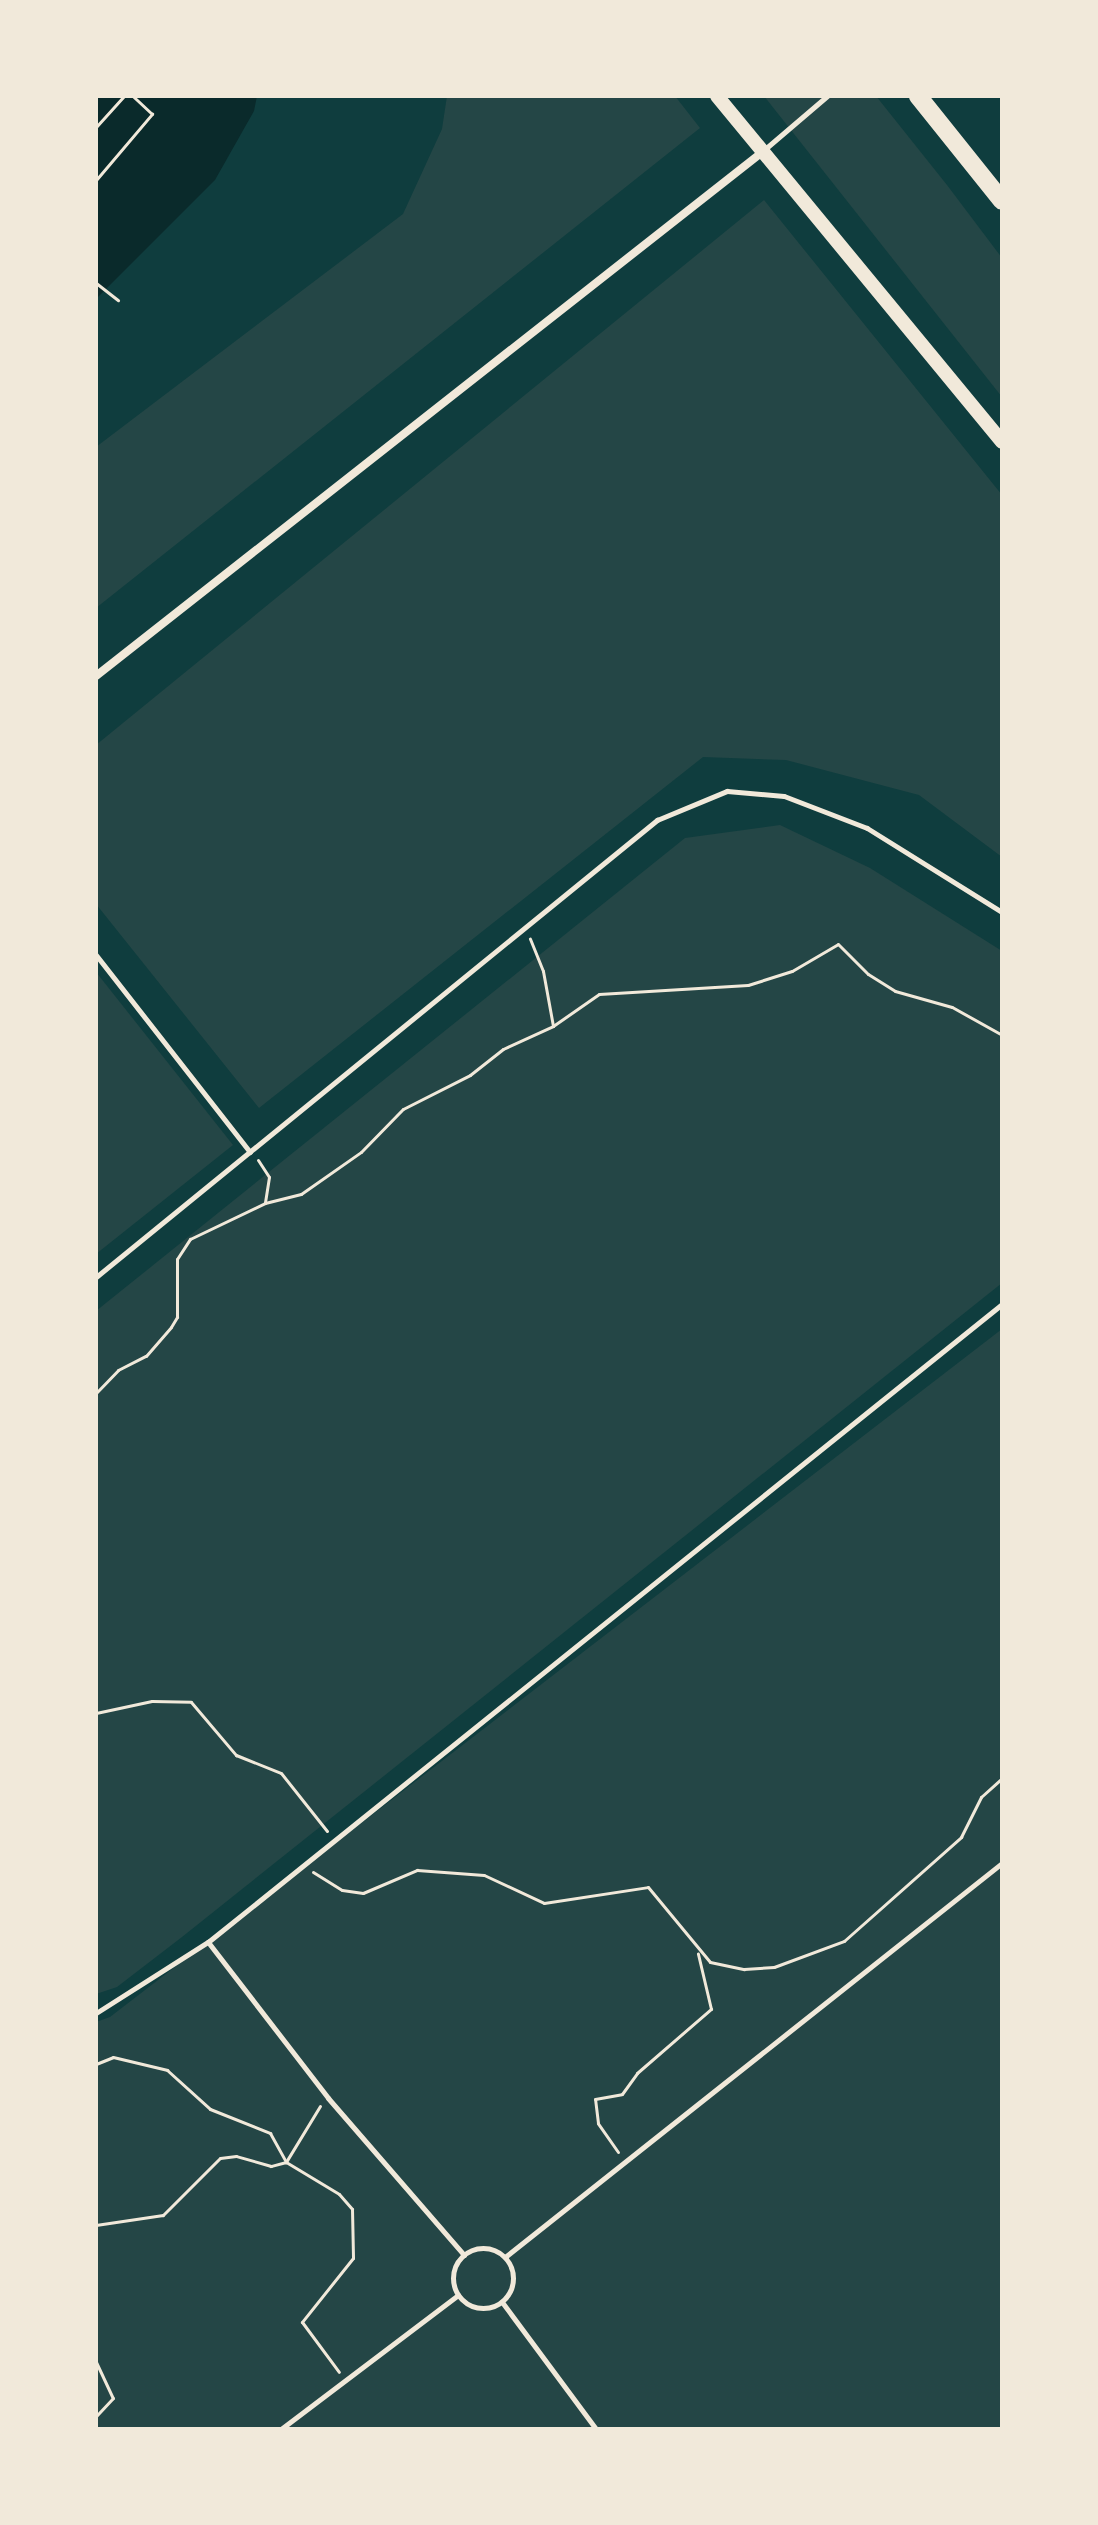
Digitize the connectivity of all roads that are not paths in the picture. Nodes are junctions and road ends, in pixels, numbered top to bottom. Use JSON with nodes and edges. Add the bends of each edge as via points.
{"nodes":[{"id":1,"x":717,"y":96,"type":"edge"},
{"id":2,"x":827,"y":96,"type":"edge"},
{"id":3,"x":918,"y":96,"type":"edge"},
{"id":4,"x":761,"y":153,"type":"junction"},
{"id":5,"x":1002,"y":201,"type":"edge"},
{"id":6,"x":1002,"y":442,"type":"edge"},
{"id":7,"x":96,"y":676,"type":"edge"},
{"id":8,"x":1002,"y":912,"type":"edge"},
{"id":9,"x":96,"y":955,"type":"edge"},
{"id":10,"x":250,"y":1152,"type":"junction"},
{"id":11,"x":96,"y":1277,"type":"edge"},
{"id":12,"x":1002,"y":1304,"type":"edge"},
{"id":13,"x":1002,"y":1863,"type":"edge"},
{"id":14,"x":208,"y":1942,"type":"junction"},
{"id":15,"x":96,"y":2013,"type":"edge"},
{"id":16,"x":464,"y":2255,"type":"junction"},
{"id":17,"x":505,"y":2257,"type":"junction"},
{"id":18,"x":458,"y":2295,"type":"junction"},
{"id":19,"x":502,"y":2302,"type":"junction"},
{"id":20,"x":281,"y":2429,"type":"edge"},
{"id":21,"x":596,"y":2429,"type":"edge"}],
"edges":[{"from":1,"to":4,"type":"street"},
{"from":2,"to":4,"type":"lane"},
{"from":3,"to":5,"type":"highway"},
{"from":4,"to":6,"type":"street"},
{"from":4,"to":7,"type":"street"},
{"from":8,"to":10,"type":"lane","via":[[867,828],[784,796],[727,791],[657,820]]},
{"from":9,"to":10,"type":"lane"},
{"from":10,"to":11,"type":"lane"},
{"from":12,"to":14,"type":"lane"},
{"from":13,"to":17,"type":"lane"},
{"from":14,"to":15,"type":"lane"},
{"from":14,"to":16,"type":"lane","via":[[328,2098]]},
{"from":16,"to":17,"type":"lane","via":[[488,2248]]},
{"from":16,"to":18,"type":"lane","via":[[453,2276]]},
{"from":17,"to":19,"type":"lane","via":[[513,2275]]},
{"from":18,"to":19,"type":"lane","via":[[474,2306]]},
{"from":18,"to":20,"type":"lane"},
{"from":19,"to":21,"type":"lane"}]}
